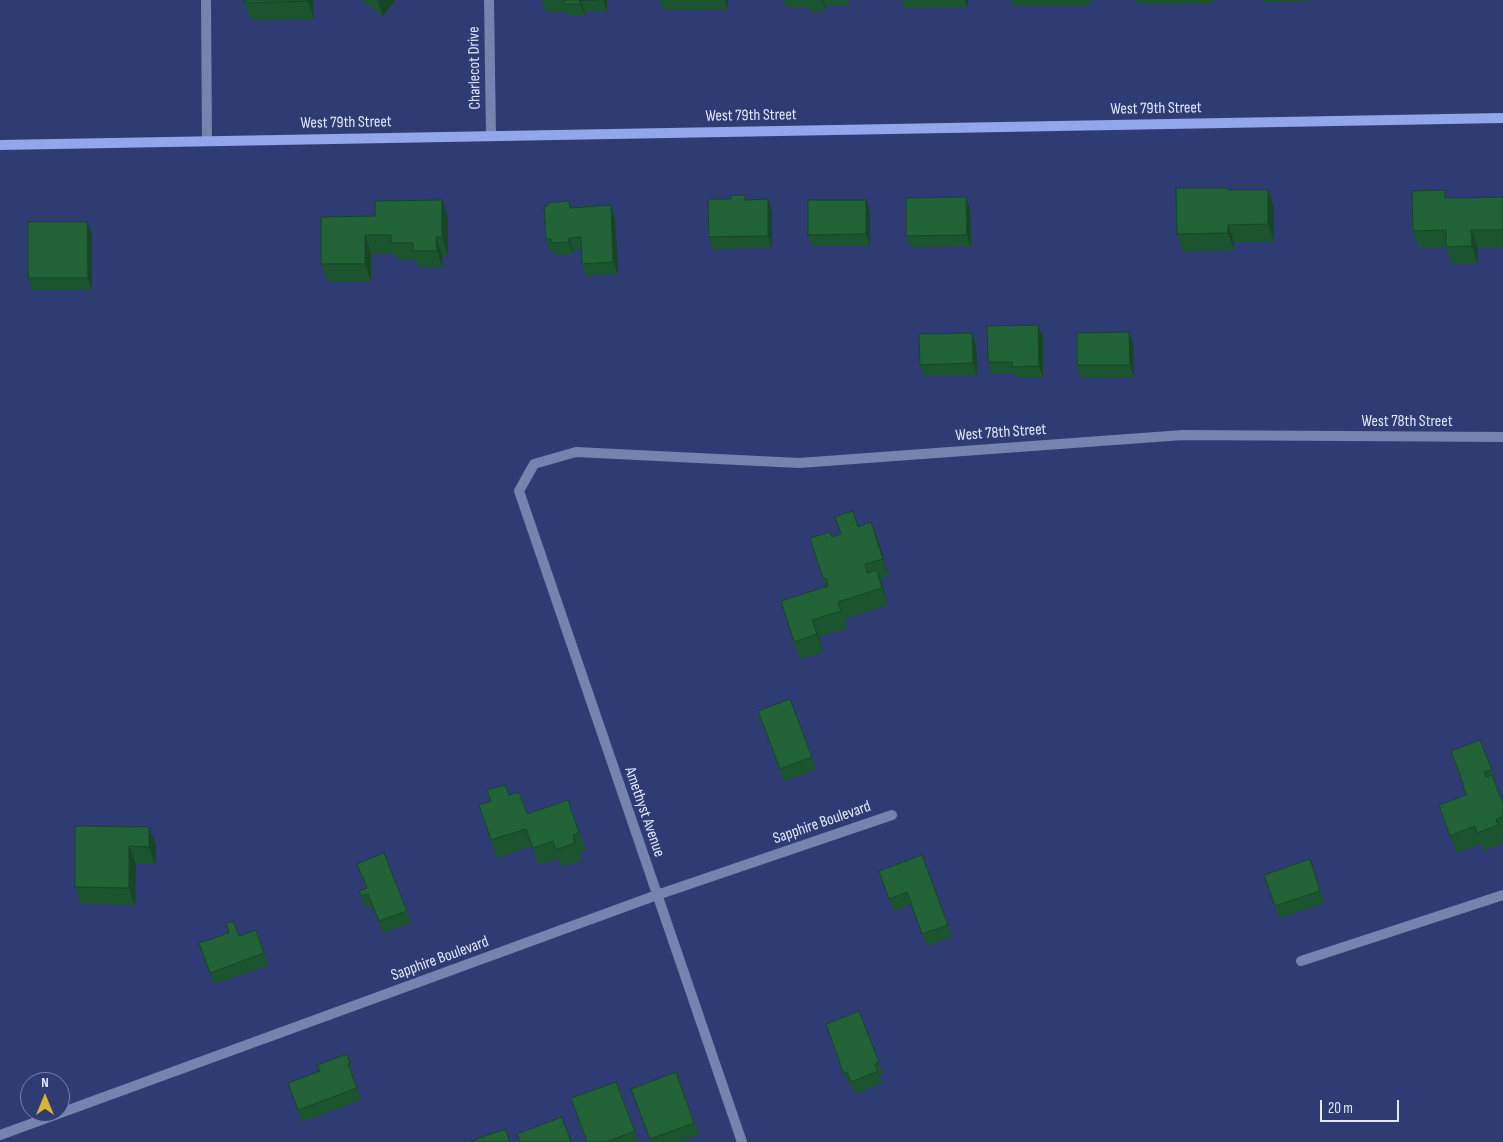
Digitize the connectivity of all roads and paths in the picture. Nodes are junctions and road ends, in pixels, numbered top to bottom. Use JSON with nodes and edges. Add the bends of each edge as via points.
{"nodes":[{"id":1,"x":206,"y":0,"type":"edge"},
{"id":2,"x":489,"y":0,"type":"edge"},
{"id":3,"x":1503,"y":118,"type":"edge"},
{"id":4,"x":491,"y":136,"type":"junction"},
{"id":5,"x":208,"y":141,"type":"junction"},
{"id":6,"x":0,"y":145,"type":"edge"},
{"id":7,"x":1503,"y":437,"type":"edge"},
{"id":8,"x":519,"y":491,"type":"joint"},
{"id":9,"x":892,"y":815,"type":"dead end"},
{"id":10,"x":657,"y":895,"type":"junction"},
{"id":11,"x":1503,"y":895,"type":"edge"},
{"id":12,"x":1301,"y":961,"type":"dead end"},
{"id":13,"x":0,"y":1135,"type":"edge"},
{"id":14,"x":742,"y":1142,"type":"edge"}],
"edges":[{"from":1,"to":5,"type":"street"},
{"from":2,"to":4,"type":"street","name":"Charlecot Drive"},
{"from":3,"to":4,"type":"main road","name":"West 79th Street"},
{"from":4,"to":5,"type":"main road","name":"West 79th Street"},
{"from":5,"to":6,"type":"main road","name":"West 79th Street"},
{"from":7,"to":8,"type":"street","name":"West 78th Street","via":[[1183,435],[799,463],[576,452],[534,464]]},
{"from":8,"to":10,"type":"street","name":"Amethyst Avenue"},
{"from":9,"to":10,"type":"street","name":"Sapphire Boulevard"},
{"from":10,"to":13,"type":"street","name":"Sapphire Boulevard"},
{"from":10,"to":14,"type":"street","name":"Amethyst Avenue"},
{"from":11,"to":12,"type":"street"}]}
